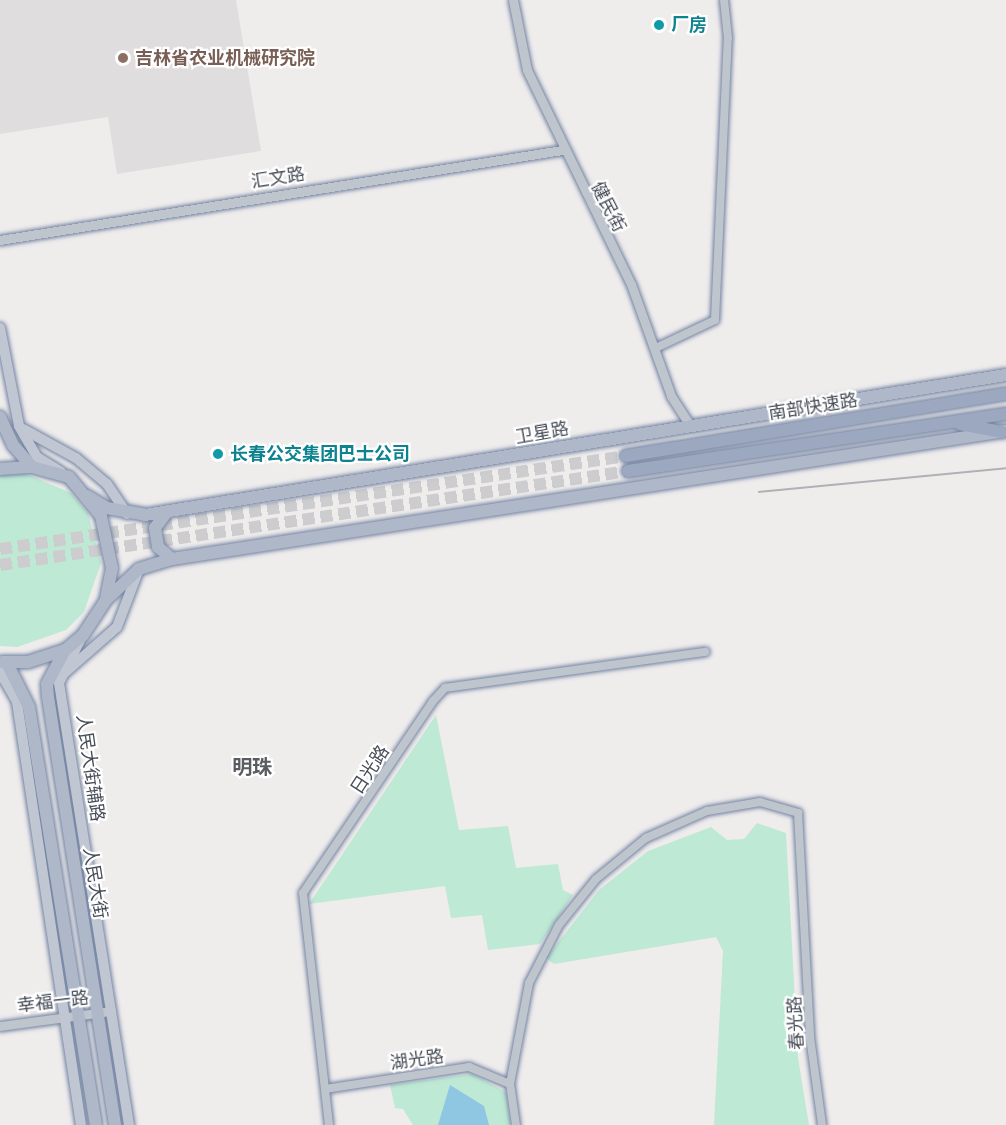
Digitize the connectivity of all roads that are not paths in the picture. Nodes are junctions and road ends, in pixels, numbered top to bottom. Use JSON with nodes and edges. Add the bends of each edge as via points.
{"nodes":[{"id":1,"x":513,"y":0,"type":"edge"},
{"id":2,"x":724,"y":0,"type":"edge"},
{"id":3,"x":562,"y":150,"type":"junction"},
{"id":4,"x":0,"y":240,"type":"edge"},
{"id":5,"x":0,"y":328,"type":"edge"},
{"id":6,"x":656,"y":348,"type":"junction"},
{"id":7,"x":1006,"y":375,"type":"edge"},
{"id":8,"x":1006,"y":387,"type":"edge"},
{"id":9,"x":1006,"y":394,"type":"edge"},
{"id":10,"x":968,"y":400,"type":"junction"},
{"id":11,"x":1006,"y":414,"type":"edge"},
{"id":12,"x":0,"y":417,"type":"edge"},
{"id":13,"x":950,"y":422,"type":"junction"},
{"id":14,"x":689,"y":424,"type":"junction"},
{"id":15,"x":19,"y":426,"type":"junction"},
{"id":16,"x":1004,"y":431,"type":"edge"},
{"id":17,"x":626,"y":456,"type":"tunnel mouth"},
{"id":18,"x":32,"y":467,"type":"junction"},
{"id":19,"x":0,"y":469,"type":"edge"},
{"id":20,"x":628,"y":471,"type":"tunnel mouth"},
{"id":21,"x":69,"y":477,"type":"junction"},
{"id":22,"x":87,"y":496,"type":"junction"},
{"id":23,"x":167,"y":512,"type":"junction"},
{"id":24,"x":127,"y":514,"type":"junction"},
{"id":25,"x":172,"y":559,"type":"junction"},
{"id":26,"x":138,"y":569,"type":"junction"},
{"id":27,"x":106,"y":600,"type":"junction"},
{"id":28,"x":83,"y":635,"type":"junction"},
{"id":29,"x":65,"y":650,"type":"junction"},
{"id":30,"x":706,"y":652,"type":"dead end"},
{"id":31,"x":2,"y":670,"type":"edge"},
{"id":32,"x":61,"y":676,"type":"junction"},
{"id":33,"x":111,"y":1011,"type":"junction"},
{"id":34,"x":97,"y":1013,"type":"junction"},
{"id":35,"x":78,"y":1015,"type":"junction"},
{"id":36,"x":64,"y":1016,"type":"junction"},
{"id":37,"x":0,"y":1026,"type":"edge"},
{"id":38,"x":510,"y":1084,"type":"junction"},
{"id":39,"x":325,"y":1089,"type":"junction"},
{"id":40,"x":81,"y":1125,"type":"edge"},
{"id":41,"x":96,"y":1125,"type":"edge"},
{"id":42,"x":115,"y":1125,"type":"edge"},
{"id":43,"x":129,"y":1125,"type":"edge"},
{"id":44,"x":329,"y":1125,"type":"edge"},
{"id":45,"x":516,"y":1125,"type":"edge"},
{"id":46,"x":822,"y":1125,"type":"edge"}],
"edges":[{"from":1,"to":3,"type":"street","name":"健民街","via":[[527,70]]},
{"from":2,"to":6,"type":"street","via":[[728,38],[715,320]]},
{"from":3,"to":4,"type":"street","name":"汇文路"},
{"from":3,"to":6,"type":"street","name":"健民街","via":[[631,284]]},
{"from":5,"to":15,"type":"main road"},
{"from":6,"to":14,"type":"street","name":"健民街","via":[[671,396]]},
{"from":7,"to":14,"type":"main road","name":"卫星路"},
{"from":8,"to":10,"type":"highway"},
{"from":9,"to":10,"type":"highway","name":"南部快速路"},
{"from":10,"to":17,"type":"highway","name":"南部快速路"},
{"from":11,"to":13,"type":"highway","name":"南部快速路"},
{"from":12,"to":18,"type":"main road","via":[[13,445]]},
{"from":13,"to":16,"type":"highway"},
{"from":13,"to":20,"type":"highway","name":"南部快速路"},
{"from":14,"to":23,"type":"main road","name":"卫星路"},
{"from":15,"to":21,"type":"main road","via":[[37,457]]},
{"from":15,"to":24,"type":"main road","via":[[76,458],[106,484]]},
{"from":16,"to":25,"type":"main road"},
{"from":18,"to":19,"type":"main road"},
{"from":18,"to":21,"type":"main road"},
{"from":21,"to":22,"type":"main road"},
{"from":22,"to":24,"type":"main road","name":"卫星路"},
{"from":22,"to":27,"type":"main road","via":[[108,536],[112,568]]},
{"from":23,"to":24,"type":"main road","name":"卫星路"},
{"from":23,"to":25,"type":"main road","via":[[154,528],[158,547]]},
{"from":25,"to":26,"type":"main road"},
{"from":26,"to":27,"type":"main road"},
{"from":26,"to":32,"type":"main road","via":[[117,627]]},
{"from":27,"to":28,"type":"main road"},
{"from":28,"to":29,"type":"main road"},
{"from":28,"to":32,"type":"main road"},
{"from":29,"to":31,"type":"main road"},
{"from":29,"to":34,"type":"main road","name":"人民大街","via":[[47,684]]},
{"from":30,"to":39,"type":"street","name":"日光路","via":[[445,688],[433,701],[303,893]]},
{"from":31,"to":35,"type":"main road","name":"人民大街","via":[[29,707]]},
{"from":31,"to":36,"type":"main road","via":[[17,702]]},
{"from":32,"to":33,"type":"main road","name":"人民大街辅路"},
{"from":33,"to":34,"type":"street","name":"幸福一路"},
{"from":33,"to":43,"type":"main road","name":"人民大街辅路"},
{"from":34,"to":35,"type":"street","name":"幸福一路"},
{"from":34,"to":42,"type":"main road","name":"人民大街"},
{"from":35,"to":36,"type":"street","name":"幸福一路"},
{"from":35,"to":41,"type":"main road","name":"人民大街"},
{"from":36,"to":37,"type":"street","name":"幸福一路"},
{"from":36,"to":40,"type":"main road"},
{"from":38,"to":39,"type":"street","name":"湖光路","via":[[469,1067]]},
{"from":38,"to":45,"type":"street"},
{"from":38,"to":46,"type":"street","name":"春光路","via":[[529,983],[559,926],[596,879],[646,838],[732,806],[760,802],[798,813],[807,919],[810,1037]]},
{"from":39,"to":44,"type":"street","name":"日光路"}]}
